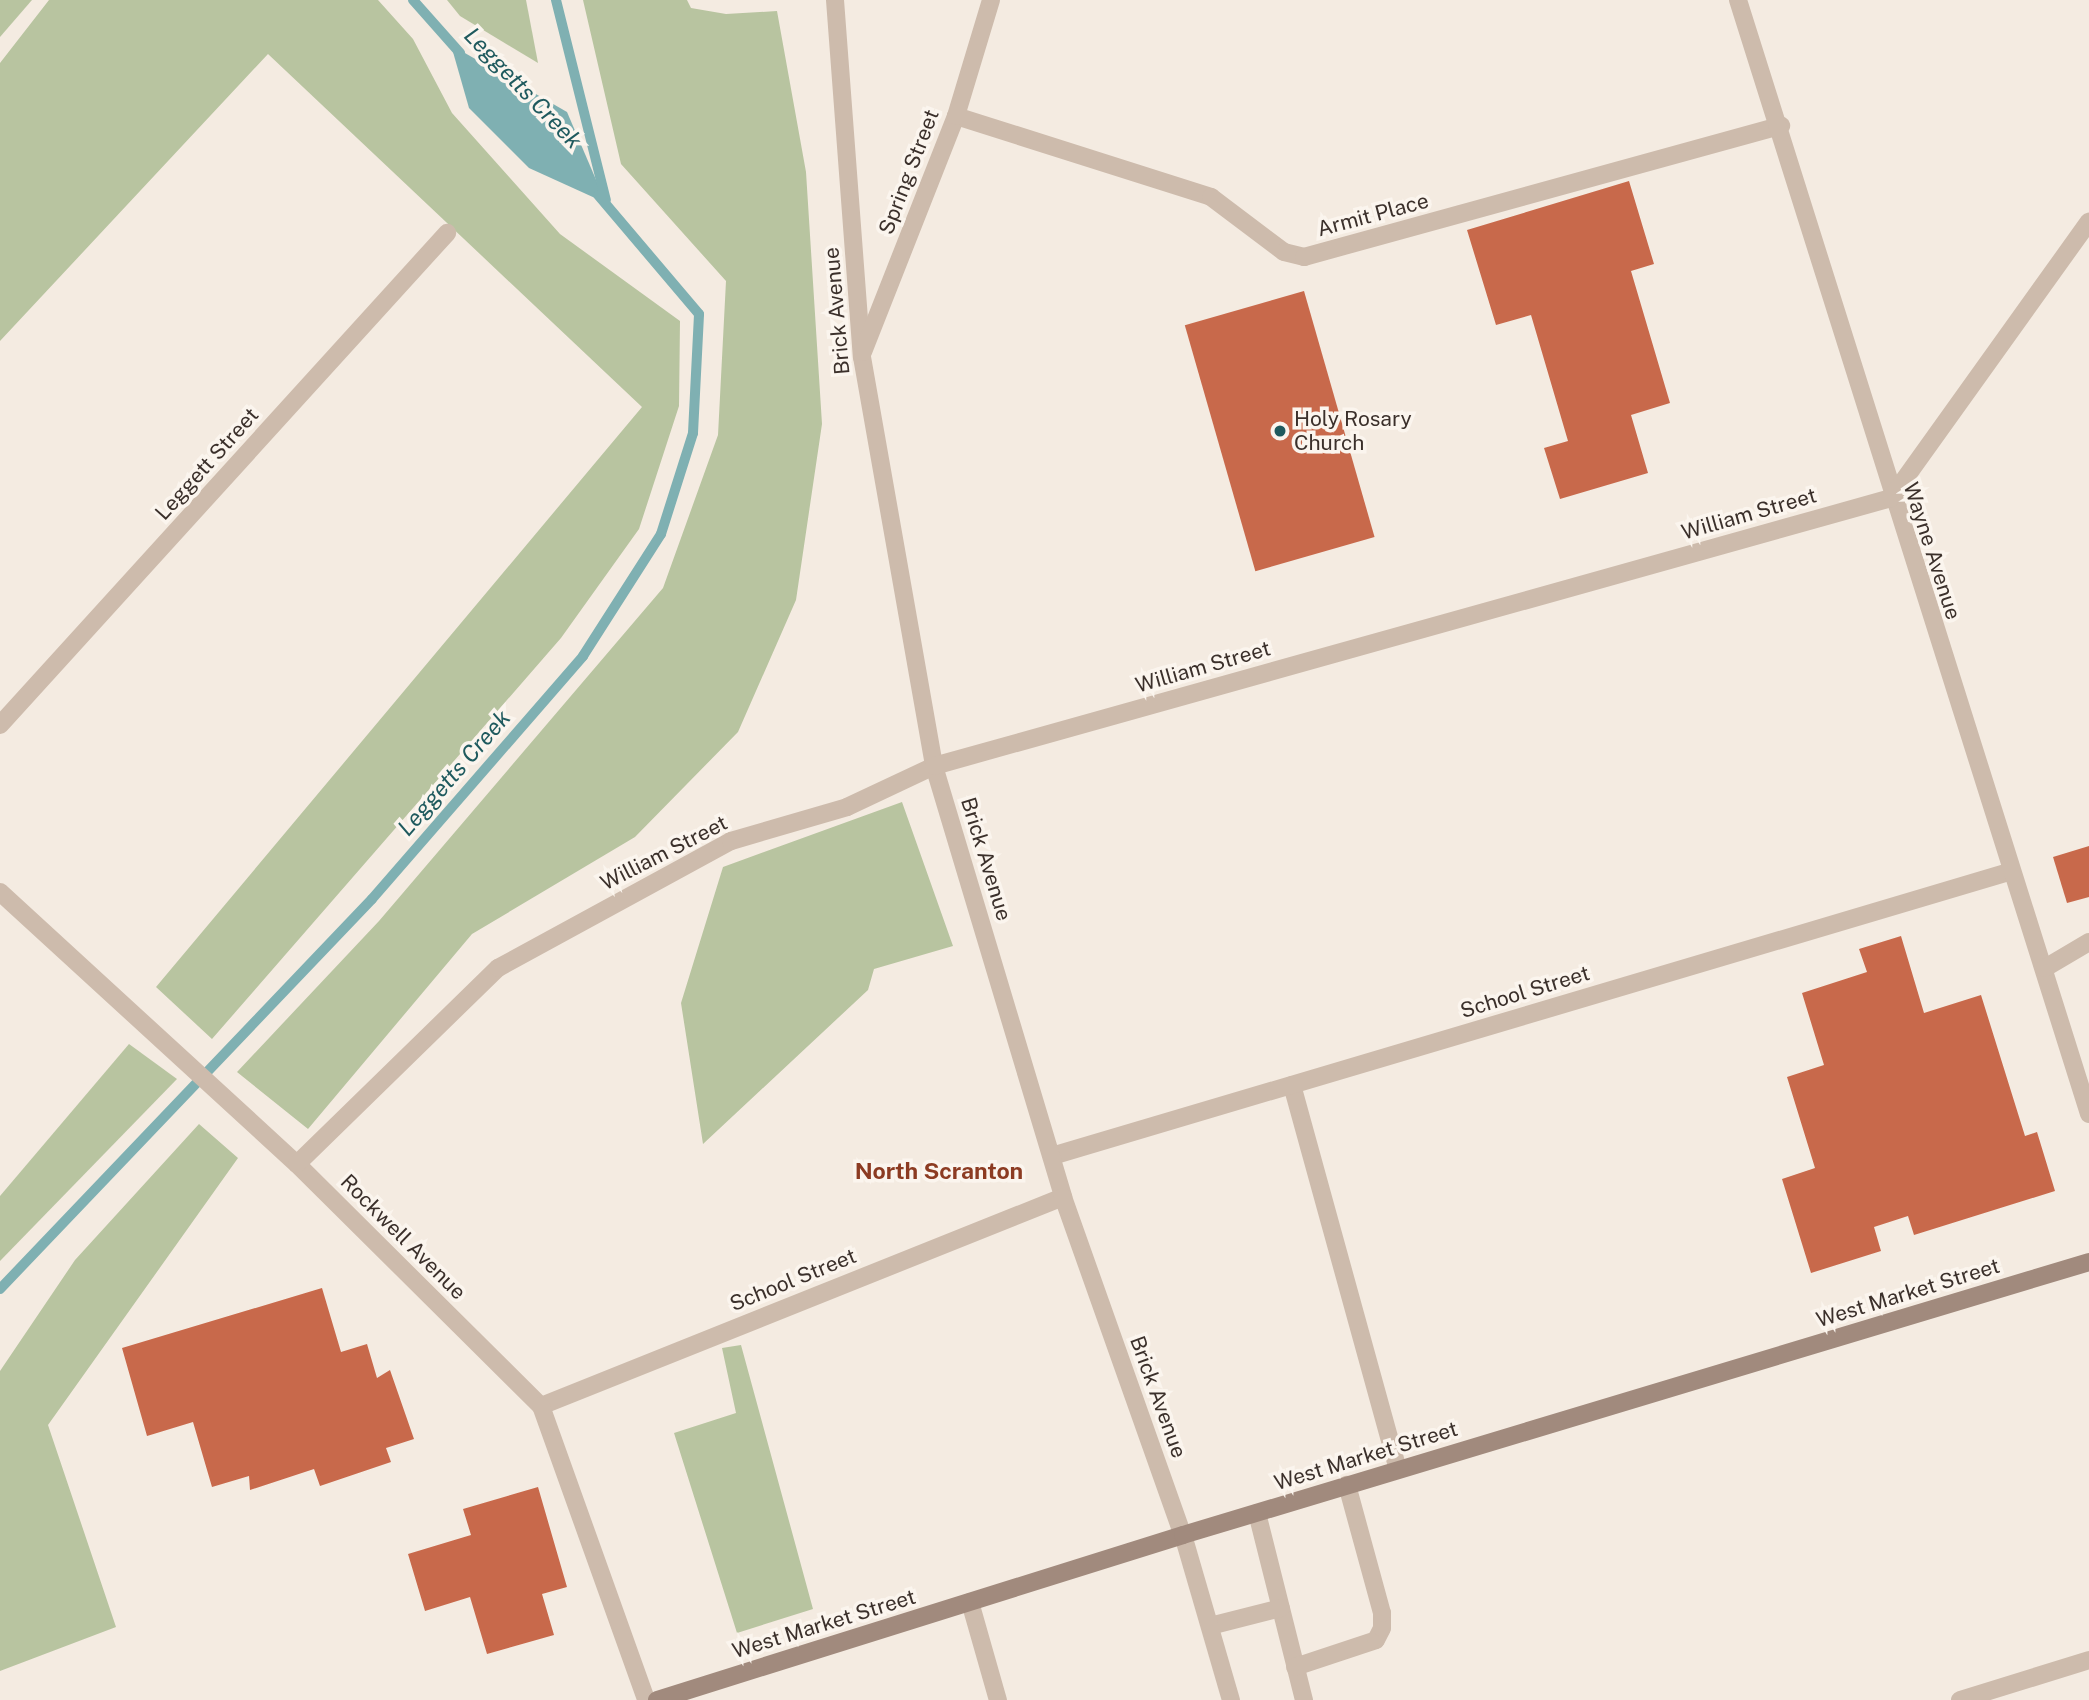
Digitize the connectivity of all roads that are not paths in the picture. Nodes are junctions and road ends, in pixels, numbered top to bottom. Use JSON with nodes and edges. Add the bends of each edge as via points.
{"nodes":[{"id":1,"x":835,"y":0,"type":"edge"},
{"id":2,"x":991,"y":0,"type":"edge"},
{"id":3,"x":1738,"y":0,"type":"edge"},
{"id":4,"x":956,"y":116,"type":"junction"},
{"id":5,"x":1781,"y":126,"type":"junction"},
{"id":6,"x":2089,"y":222,"type":"edge"},
{"id":7,"x":447,"y":233,"type":"dead end"},
{"id":8,"x":862,"y":357,"type":"junction"},
{"id":9,"x":1891,"y":498,"type":"junction"},
{"id":10,"x":0,"y":725,"type":"edge"},
{"id":11,"x":934,"y":766,"type":"junction"},
{"id":12,"x":2012,"y":871,"type":"junction"},
{"id":13,"x":0,"y":892,"type":"edge"},
{"id":14,"x":2089,"y":942,"type":"edge"},
{"id":15,"x":2045,"y":968,"type":"junction"},
{"id":16,"x":1292,"y":1085,"type":"junction"},
{"id":17,"x":2089,"y":1114,"type":"edge"},
{"id":18,"x":1052,"y":1156,"type":"junction"},
{"id":19,"x":297,"y":1164,"type":"junction"},
{"id":20,"x":1063,"y":1197,"type":"junction"},
{"id":21,"x":2089,"y":1262,"type":"edge"},
{"id":22,"x":541,"y":1406,"type":"junction"},
{"id":23,"x":1398,"y":1470,"type":"junction"},
{"id":24,"x":1348,"y":1485,"type":"junction"},
{"id":25,"x":1257,"y":1513,"type":"junction"},
{"id":26,"x":1183,"y":1535,"type":"junction"},
{"id":27,"x":970,"y":1602,"type":"junction"},
{"id":28,"x":1280,"y":1608,"type":"junction"},
{"id":29,"x":1210,"y":1626,"type":"junction"},
{"id":30,"x":2089,"y":1660,"type":"edge"},
{"id":31,"x":1295,"y":1667,"type":"junction"},
{"id":32,"x":646,"y":1700,"type":"edge"},
{"id":33,"x":657,"y":1700,"type":"edge"},
{"id":34,"x":998,"y":1700,"type":"edge"},
{"id":35,"x":1231,"y":1700,"type":"edge"},
{"id":36,"x":1304,"y":1700,"type":"edge"},
{"id":37,"x":1960,"y":1700,"type":"edge"}],
"edges":[{"from":1,"to":8,"type":"street","name":"Brick Avenue"},
{"from":2,"to":4,"type":"street","name":"Spring Street"},
{"from":3,"to":5,"type":"street","name":"Wayne Avenue"},
{"from":4,"to":5,"type":"street","name":"Armit Place","via":[[1211,197],[1284,252],[1304,257]]},
{"from":4,"to":8,"type":"street","name":"Spring Street"},
{"from":5,"to":9,"type":"street","name":"Wayne Avenue"},
{"from":6,"to":9,"type":"street"},
{"from":7,"to":10,"type":"street","name":"Leggett Street"},
{"from":8,"to":11,"type":"street","name":"Brick Avenue"},
{"from":9,"to":11,"type":"street","name":"William Street"},
{"from":9,"to":12,"type":"street","name":"Wayne Avenue"},
{"from":11,"to":18,"type":"street","name":"Brick Avenue"},
{"from":11,"to":19,"type":"street","name":"William Street","via":[[847,807],[731,841],[498,968]]},
{"from":12,"to":15,"type":"street","name":"Wayne Avenue"},
{"from":12,"to":16,"type":"street","name":"School Street"},
{"from":13,"to":19,"type":"street","name":"Rockwell Avenue"},
{"from":14,"to":15,"type":"street"},
{"from":15,"to":17,"type":"street","name":"Wayne Avenue"},
{"from":16,"to":18,"type":"street","name":"School Street"},
{"from":16,"to":23,"type":"street"},
{"from":18,"to":20,"type":"street","name":"Brick Avenue"},
{"from":19,"to":22,"type":"street","name":"Rockwell Avenue"},
{"from":20,"to":22,"type":"street","name":"School Street"},
{"from":20,"to":26,"type":"street","name":"Brick Avenue"},
{"from":21,"to":23,"type":"main road","name":"West Market Street"},
{"from":22,"to":32,"type":"street","name":"Rockwell Avenue"},
{"from":23,"to":24,"type":"main road","name":"West Market Street"},
{"from":24,"to":25,"type":"main road","name":"West Market Street"},
{"from":24,"to":31,"type":"street","via":[[1382,1628],[1376,1640]]},
{"from":25,"to":26,"type":"main road","name":"West Market Street"},
{"from":25,"to":28,"type":"street"},
{"from":26,"to":27,"type":"main road","name":"West Market Street"},
{"from":26,"to":29,"type":"street","name":"Brick Avenue"},
{"from":27,"to":33,"type":"main road","name":"West Market Street"},
{"from":27,"to":34,"type":"street"},
{"from":28,"to":29,"type":"street"},
{"from":28,"to":31,"type":"street"},
{"from":29,"to":35,"type":"street","name":"Brick Avenue"},
{"from":30,"to":37,"type":"street"},
{"from":31,"to":36,"type":"street"}]}
